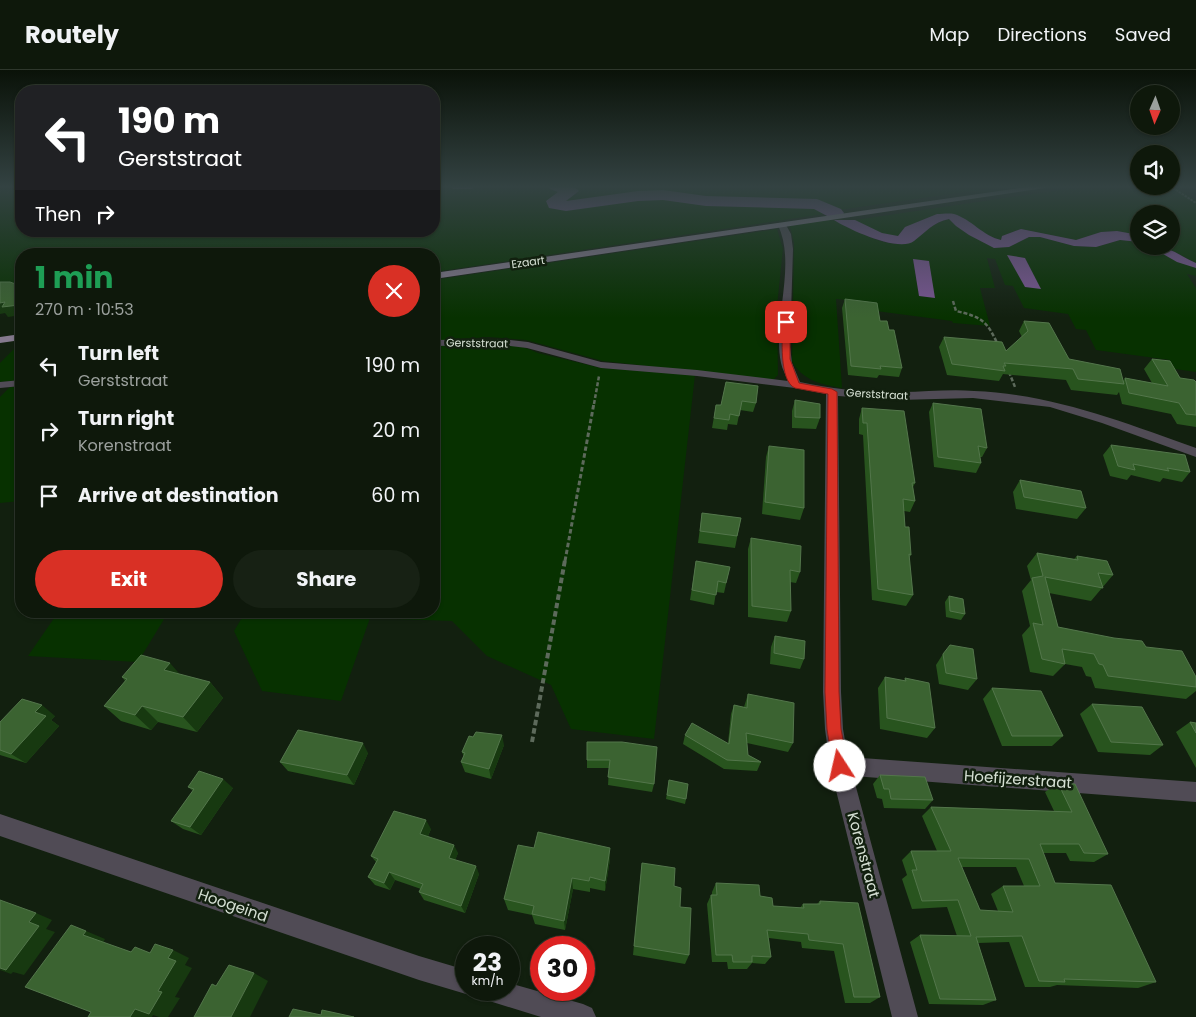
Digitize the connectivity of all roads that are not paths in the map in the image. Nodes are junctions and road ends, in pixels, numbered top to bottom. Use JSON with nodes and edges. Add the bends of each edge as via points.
{"nodes":[{"id":1,"x":747,"y":230,"type":"edge"},
{"id":2,"x":784,"y":230,"type":"edge"},
{"id":3,"x":440,"y":275,"type":"edge"},
{"id":4,"x":15,"y":338,"type":"edge"},
{"id":5,"x":0,"y":340,"type":"edge"},
{"id":6,"x":440,"y":343,"type":"edge"},
{"id":7,"x":15,"y":384,"type":"edge"},
{"id":8,"x":0,"y":385,"type":"edge"},
{"id":9,"x":795,"y":385,"type":"junction"},
{"id":10,"x":832,"y":392,"type":"junction"},
{"id":11,"x":1196,"y":453,"type":"edge"},
{"id":12,"x":840,"y":766,"type":"junction"},
{"id":13,"x":1196,"y":792,"type":"edge"},
{"id":14,"x":0,"y":825,"type":"edge"},
{"id":15,"x":455,"y":979,"type":"edge"},
{"id":16,"x":520,"y":998,"type":"edge"},
{"id":17,"x":583,"y":1017,"type":"edge"},
{"id":18,"x":906,"y":1017,"type":"edge"}],
"edges":[{"from":1,"to":3,"type":"main road","name":"Ezaart"},
{"from":2,"to":9,"type":"street","via":[[788,250],[786,359]]},
{"from":4,"to":5,"type":"main road"},
{"from":6,"to":9,"type":"street","name":"Gerststraat","via":[[528,345],[601,365]]},
{"from":7,"to":8,"type":"street"},
{"from":9,"to":10,"type":"street","name":"Gerststraat"},
{"from":10,"to":11,"type":"street","name":"Gerststraat","via":[[899,396],[973,394],[1052,404]]},
{"from":10,"to":12,"type":"street","name":"Korenstraat","via":[[832,692]]},
{"from":12,"to":13,"type":"street","name":"Hoefijzerstraat"},
{"from":12,"to":18,"type":"street","name":"Korenstraat"},
{"from":14,"to":15,"type":"street","name":"Hoogeind"},
{"from":16,"to":17,"type":"street"}]}
